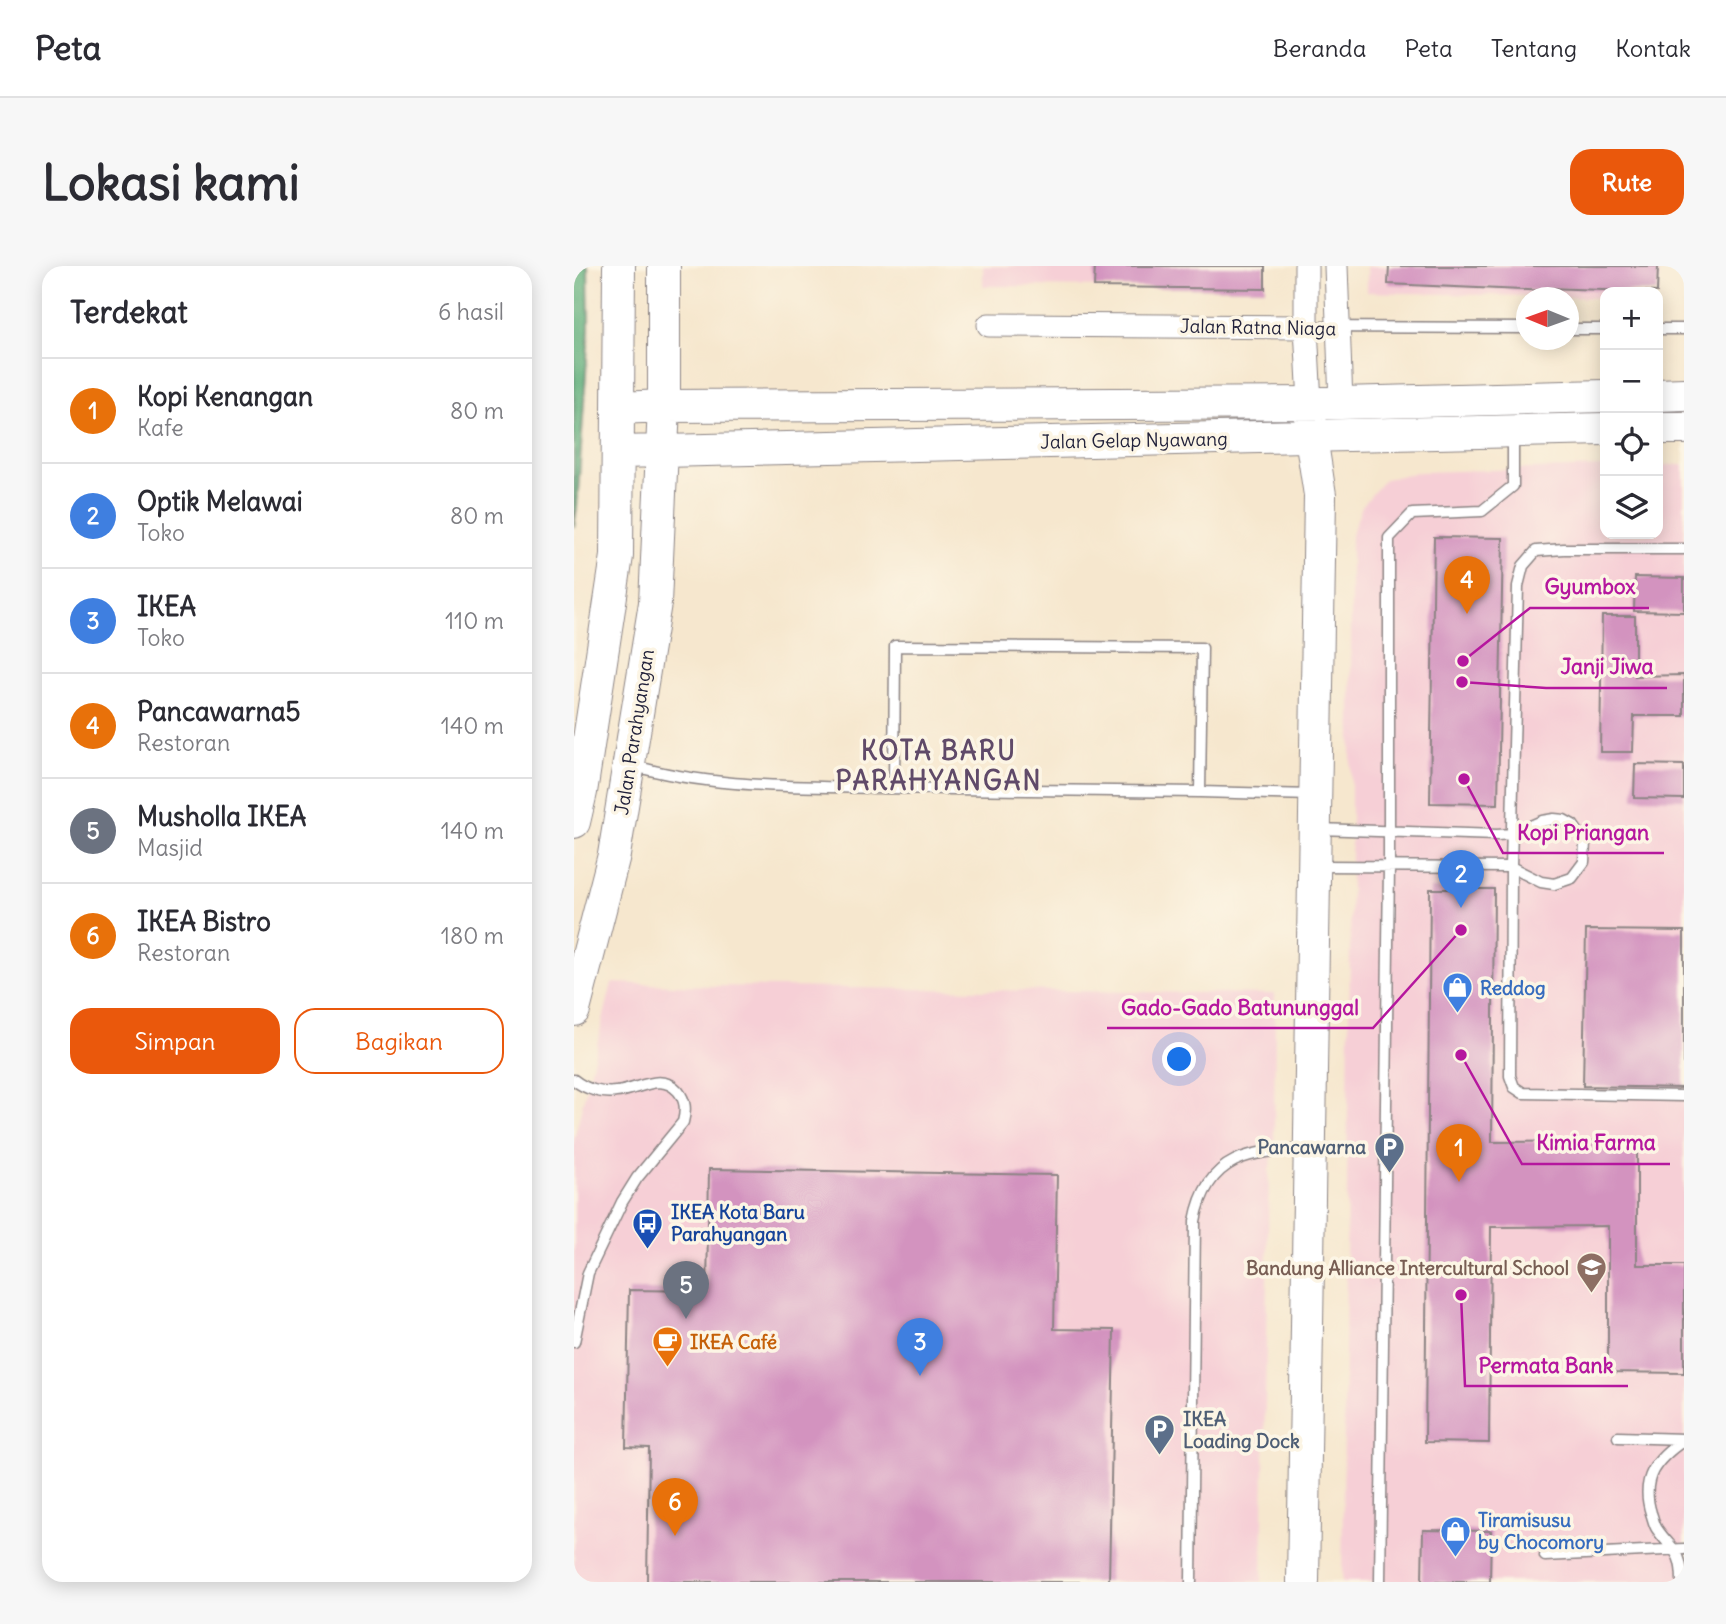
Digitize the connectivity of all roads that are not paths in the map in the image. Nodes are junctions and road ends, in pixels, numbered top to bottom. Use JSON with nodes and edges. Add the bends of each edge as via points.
{"nodes":[{"id":1,"x":619,"y":266,"type":"edge"},
{"id":2,"x":664,"y":266,"type":"edge"},
{"id":3,"x":1306,"y":266,"type":"edge"},
{"id":4,"x":1336,"y":266,"type":"edge"},
{"id":5,"x":989,"y":325,"type":"dead end"},
{"id":6,"x":1306,"y":327,"type":"junction"},
{"id":7,"x":1337,"y":328,"type":"junction"},
{"id":8,"x":1516,"y":328,"type":"edge"},
{"id":9,"x":1579,"y":328,"type":"edge"},
{"id":10,"x":1600,"y":328,"type":"edge"},
{"id":11,"x":1663,"y":328,"type":"edge"},
{"id":12,"x":1684,"y":328,"type":"edge"},
{"id":13,"x":1684,"y":394,"type":"edge"},
{"id":14,"x":1663,"y":395,"type":"edge"},
{"id":15,"x":1600,"y":396,"type":"edge"},
{"id":16,"x":1310,"y":403,"type":"junction"},
{"id":17,"x":1341,"y":403,"type":"junction"},
{"id":18,"x":664,"y":406,"type":"junction"},
{"id":19,"x":619,"y":408,"type":"junction"},
{"id":20,"x":1663,"y":428,"type":"edge"},
{"id":21,"x":1684,"y":428,"type":"edge"},
{"id":22,"x":1600,"y":429,"type":"edge"},
{"id":23,"x":1513,"y":432,"type":"junction"},
{"id":24,"x":1311,"y":437,"type":"junction"},
{"id":25,"x":1342,"y":437,"type":"junction"},
{"id":26,"x":663,"y":450,"type":"junction"},
{"id":27,"x":619,"y":452,"type":"junction"},
{"id":28,"x":1320,"y":495,"type":"junction"},
{"id":29,"x":1684,"y":549,"type":"edge"},
{"id":30,"x":628,"y":765,"type":"junction"},
{"id":31,"x":894,"y":788,"type":"junction"},
{"id":32,"x":1200,"y":792,"type":"junction"},
{"id":33,"x":1314,"y":795,"type":"junction"},
{"id":34,"x":574,"y":822,"type":"edge"},
{"id":35,"x":1314,"y":829,"type":"junction"},
{"id":36,"x":1389,"y":830,"type":"junction"},
{"id":37,"x":1512,"y":834,"type":"junction"},
{"id":38,"x":1313,"y":865,"type":"junction"},
{"id":39,"x":1390,"y":866,"type":"junction"},
{"id":40,"x":1511,"y":867,"type":"junction"},
{"id":41,"x":574,"y":1010,"type":"edge"},
{"id":42,"x":574,"y":1080,"type":"edge"},
{"id":43,"x":1684,"y":1096,"type":"edge"},
{"id":44,"x":1309,"y":1150,"type":"junction"},
{"id":45,"x":574,"y":1342,"type":"edge"},
{"id":46,"x":1618,"y":1437,"type":"dead end"},
{"id":47,"x":1684,"y":1439,"type":"edge"},
{"id":48,"x":1680,"y":1549,"type":"edge"},
{"id":49,"x":1545,"y":1556,"type":"dead end"},
{"id":50,"x":1191,"y":1582,"type":"edge"},
{"id":51,"x":1303,"y":1582,"type":"edge"},
{"id":52,"x":1380,"y":1582,"type":"edge"},
{"id":53,"x":1682,"y":1582,"type":"edge"}],
"edges":[{"from":1,"to":19,"type":"street"},
{"from":2,"to":18,"type":"street","name":"Jalan Parahyangan"},
{"from":3,"to":6,"type":"street"},
{"from":4,"to":7,"type":"street"},
{"from":5,"to":6,"type":"street","name":"Jalan Ratna Niaga"},
{"from":6,"to":7,"type":"lane","name":"Jalan Ratna Niaga"},
{"from":6,"to":16,"type":"street"},
{"from":7,"to":8,"type":"lane","name":"Jalan Ratna Niaga"},
{"from":7,"to":17,"type":"street"},
{"from":9,"to":10,"type":"lane"},
{"from":11,"to":12,"type":"lane"},
{"from":13,"to":14,"type":"street"},
{"from":15,"to":17,"type":"street","name":"Jalan Gelap Nyawang"},
{"from":16,"to":17,"type":"street","name":"Jalan Gelap Nyawang"},
{"from":16,"to":18,"type":"street","name":"Jalan Gelap Nyawang"},
{"from":16,"to":24,"type":"street"},
{"from":17,"to":25,"type":"street"},
{"from":18,"to":19,"type":"street"},
{"from":18,"to":26,"type":"street","name":"Jalan Parahyangan"},
{"from":19,"to":27,"type":"street"},
{"from":20,"to":21,"type":"street"},
{"from":22,"to":23,"type":"street","name":"Jalan Gelap Nyawang"},
{"from":23,"to":25,"type":"street","name":"Jalan Gelap Nyawang"},
{"from":23,"to":36,"type":"lane","via":[[1513,486],[1482,511],[1412,514],[1389,538]]},
{"from":24,"to":25,"type":"street","name":"Jalan Gelap Nyawang"},
{"from":24,"to":26,"type":"street","name":"Jalan Gelap Nyawang"},
{"from":24,"to":28,"type":"street"},
{"from":25,"to":28,"type":"street"},
{"from":26,"to":27,"type":"street"},
{"from":26,"to":30,"type":"street","name":"Jalan Parahyangan","via":[[655,603]]},
{"from":27,"to":34,"type":"street","via":[[617,556]]},
{"from":28,"to":33,"type":"street"},
{"from":29,"to":37,"type":"lane","via":[[1564,548],[1536,551],[1523,566],[1518,586]]},
{"from":30,"to":31,"type":"lane","via":[[714,782]]},
{"from":30,"to":41,"type":"street","name":"Jalan Parahyangan","via":[[614,855]]},
{"from":31,"to":32,"type":"lane"},
{"from":31,"to":32,"type":"lane","via":[[895,646],[1202,648]]},
{"from":32,"to":33,"type":"lane"},
{"from":33,"to":35,"type":"street"},
{"from":35,"to":36,"type":"lane"},
{"from":35,"to":38,"type":"street"},
{"from":36,"to":37,"type":"lane"},
{"from":36,"to":39,"type":"lane"},
{"from":37,"to":40,"type":"lane"},
{"from":37,"to":40,"type":"lane","via":[[1542,821],[1564,820],[1580,833],[1586,853],[1579,871],[1564,883],[1541,882]]},
{"from":38,"to":39,"type":"lane"},
{"from":38,"to":44,"type":"street"},
{"from":39,"to":40,"type":"lane"},
{"from":39,"to":52,"type":"lane"},
{"from":40,"to":43,"type":"lane","via":[[1510,1076],[1514,1087],[1523,1093]]},
{"from":42,"to":45,"type":"lane","via":[[580,1086],[615,1093],[666,1083],[681,1095],[685,1113],[683,1122],[622,1202],[589,1273]]},
{"from":44,"to":50,"type":"lane","via":[[1263,1151],[1233,1161],[1211,1180],[1197,1206]]},
{"from":44,"to":51,"type":"street"},
{"from":46,"to":47,"type":"lane"},
{"from":47,"to":48,"type":"lane","via":[[1665,1453],[1650,1475],[1647,1499],[1656,1528]]},
{"from":48,"to":49,"type":"lane"},
{"from":48,"to":53,"type":"lane"}]}
